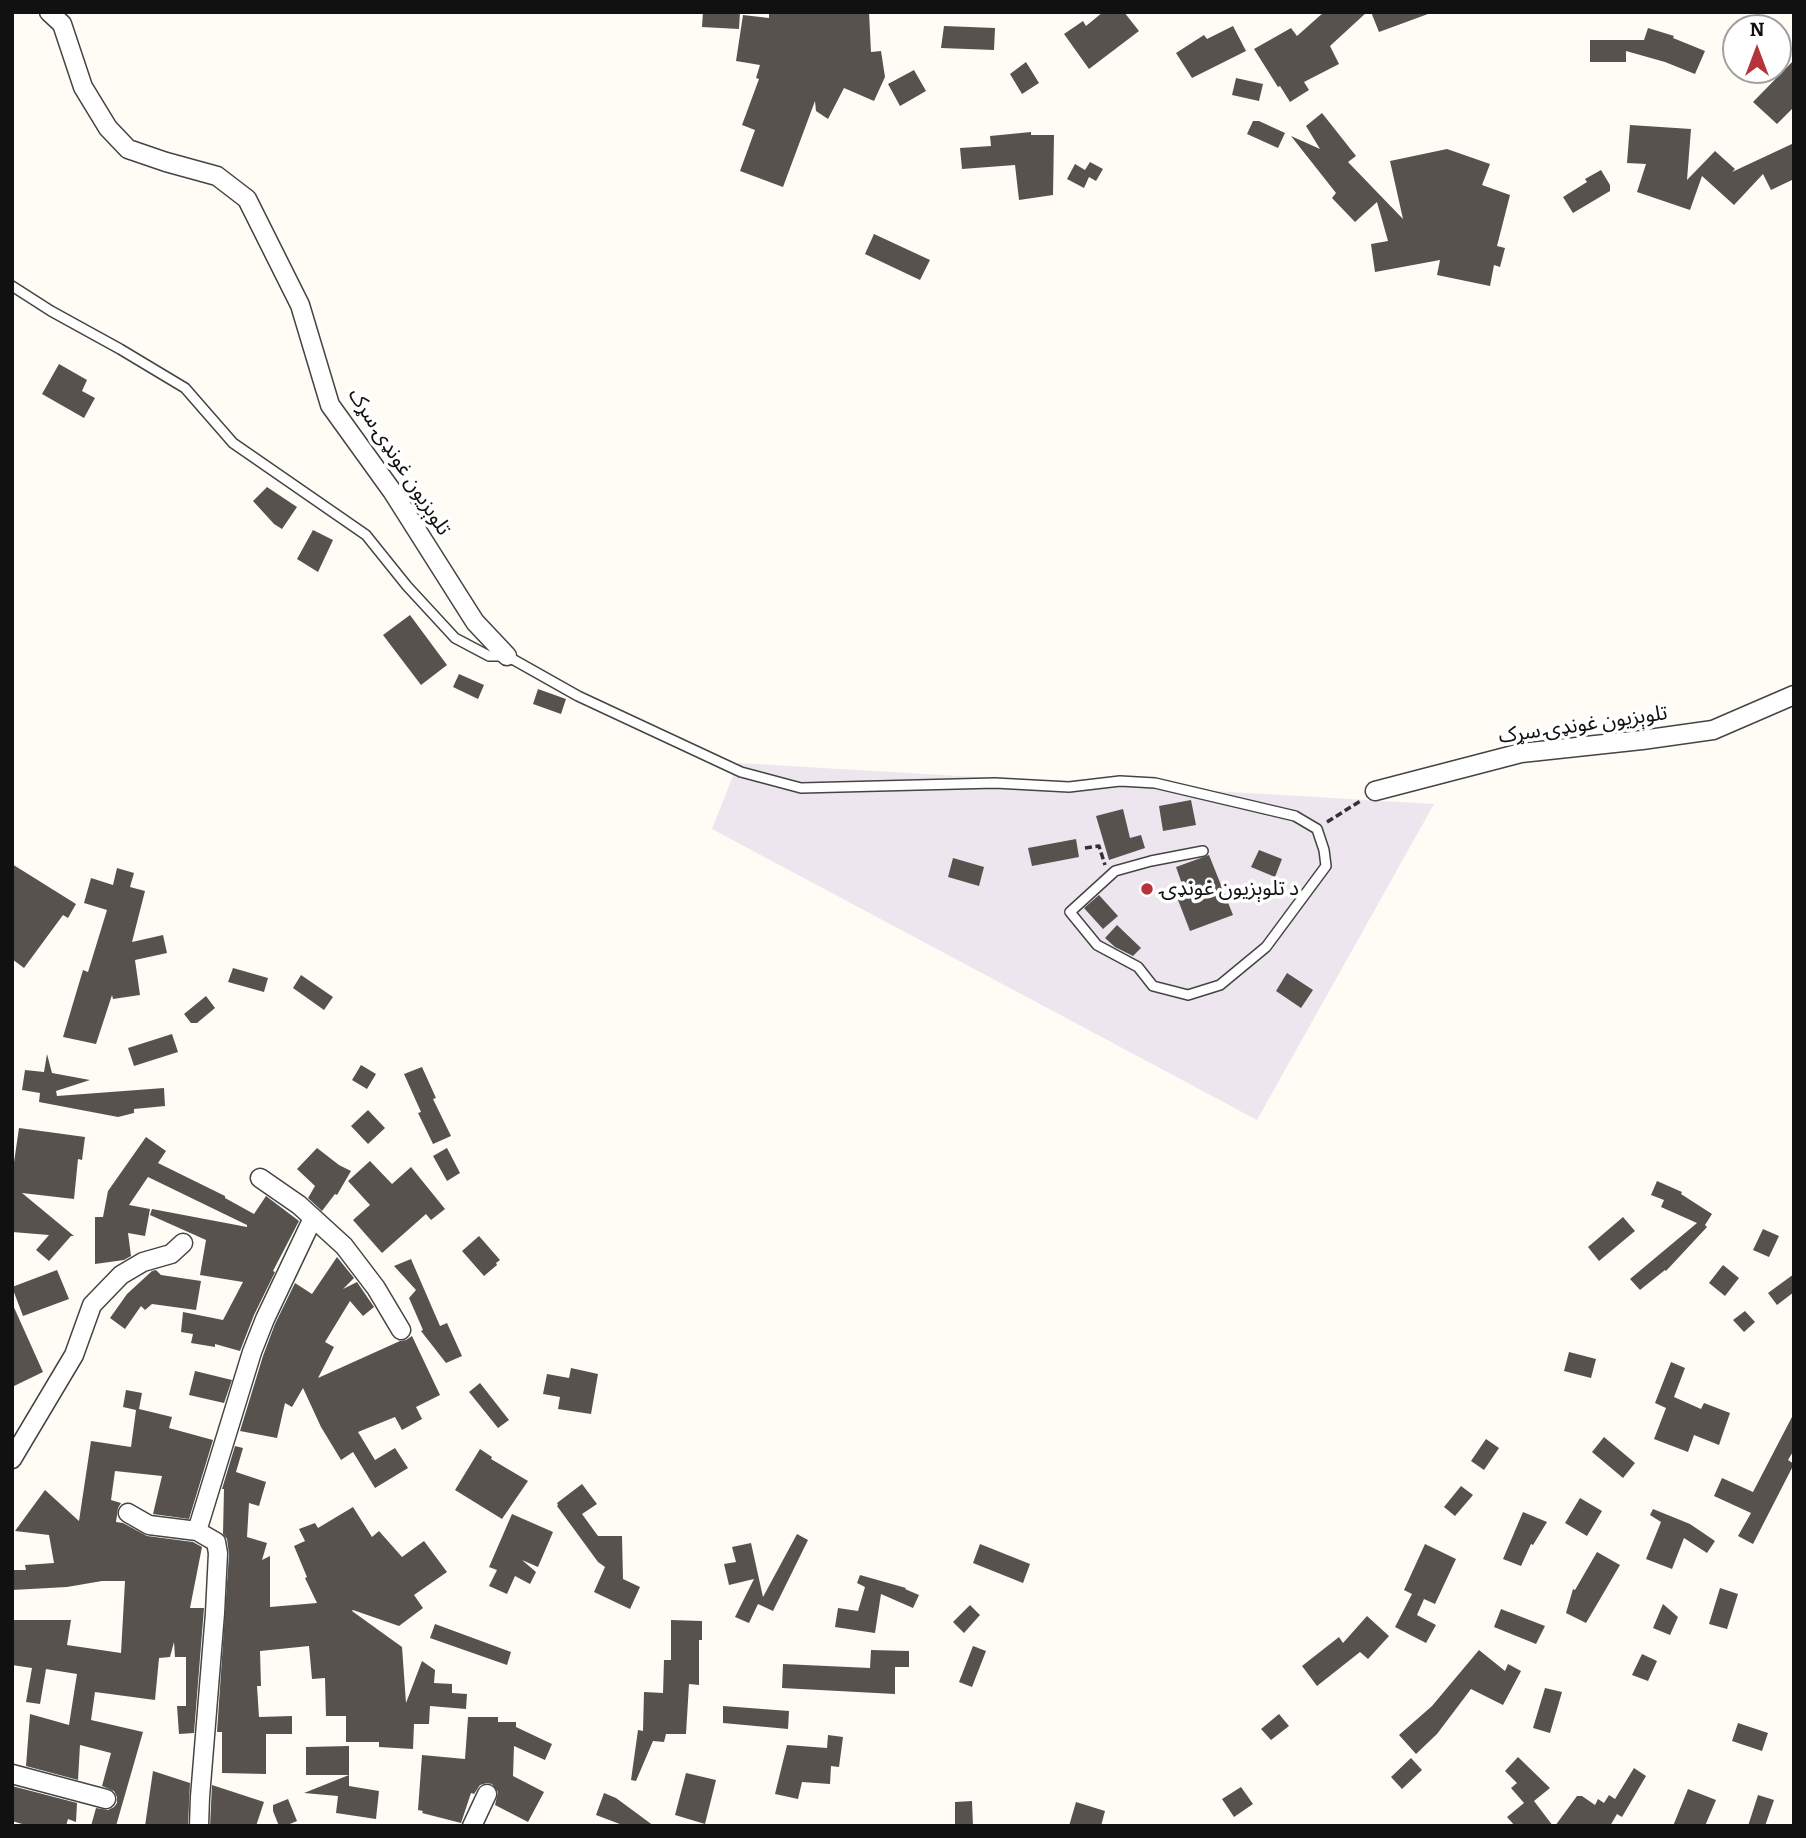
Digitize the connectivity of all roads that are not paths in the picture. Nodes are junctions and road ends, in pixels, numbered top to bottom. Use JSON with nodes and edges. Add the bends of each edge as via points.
{"nodes":[{"id":1,"x":49,"y":12,"type":"edge"},
{"id":2,"x":12,"y":286,"type":"edge"},
{"id":3,"x":508,"y":656,"type":"junction"},
{"id":4,"x":1794,"y":695,"type":"edge"},
{"id":5,"x":1375,"y":791,"type":"road end"},
{"id":6,"x":1203,"y":851,"type":"dead end"},
{"id":7,"x":260,"y":1178,"type":"dead end"},
{"id":8,"x":313,"y":1218,"type":"junction"},
{"id":9,"x":183,"y":1243,"type":"dead end"},
{"id":10,"x":401,"y":1330,"type":"dead end"},
{"id":11,"x":12,"y":1459,"type":"edge"},
{"id":12,"x":128,"y":1513,"type":"dead end"},
{"id":13,"x":197,"y":1531,"type":"junction"},
{"id":14,"x":12,"y":1774,"type":"edge"},
{"id":15,"x":487,"y":1794,"type":"dead end"},
{"id":16,"x":106,"y":1800,"type":"dead end"},
{"id":17,"x":199,"y":1826,"type":"edge"},
{"id":18,"x":472,"y":1826,"type":"edge"}],
"edges":[{"from":1,"to":3,"type":"street","name":"تلوېزيون غونډۍ سړک","via":[[62,24],[83,87],[108,128],[128,149],[217,176],[247,199],[300,306],[330,405],[393,491],[475,622]]},
{"from":2,"to":3,"type":"lane","via":[[186,388],[233,443],[366,535],[455,638],[489,656]]},
{"from":3,"to":6,"type":"lane","via":[[578,696],[741,772],[801,788],[1155,783],[1295,816],[1317,829],[1326,866],[1266,947],[1220,985],[1188,995],[1153,986],[1138,967],[1097,945],[1070,912],[1115,872]]},
{"from":4,"to":5,"type":"street","name":"تلوېزيون غونډۍ سړک","via":[[1713,730],[1521,753]]},
{"from":7,"to":8,"type":"street"},
{"from":8,"to":10,"type":"street","via":[[344,1246]]},
{"from":8,"to":13,"type":"street","via":[[252,1352]]},
{"from":9,"to":11,"type":"street","via":[[171,1254],[121,1275],[92,1305],[74,1355]]},
{"from":12,"to":13,"type":"street","via":[[149,1525]]},
{"from":13,"to":17,"type":"street","via":[[216,1542],[218,1553]]},
{"from":14,"to":16,"type":"street"},
{"from":15,"to":18,"type":"street"}]}
